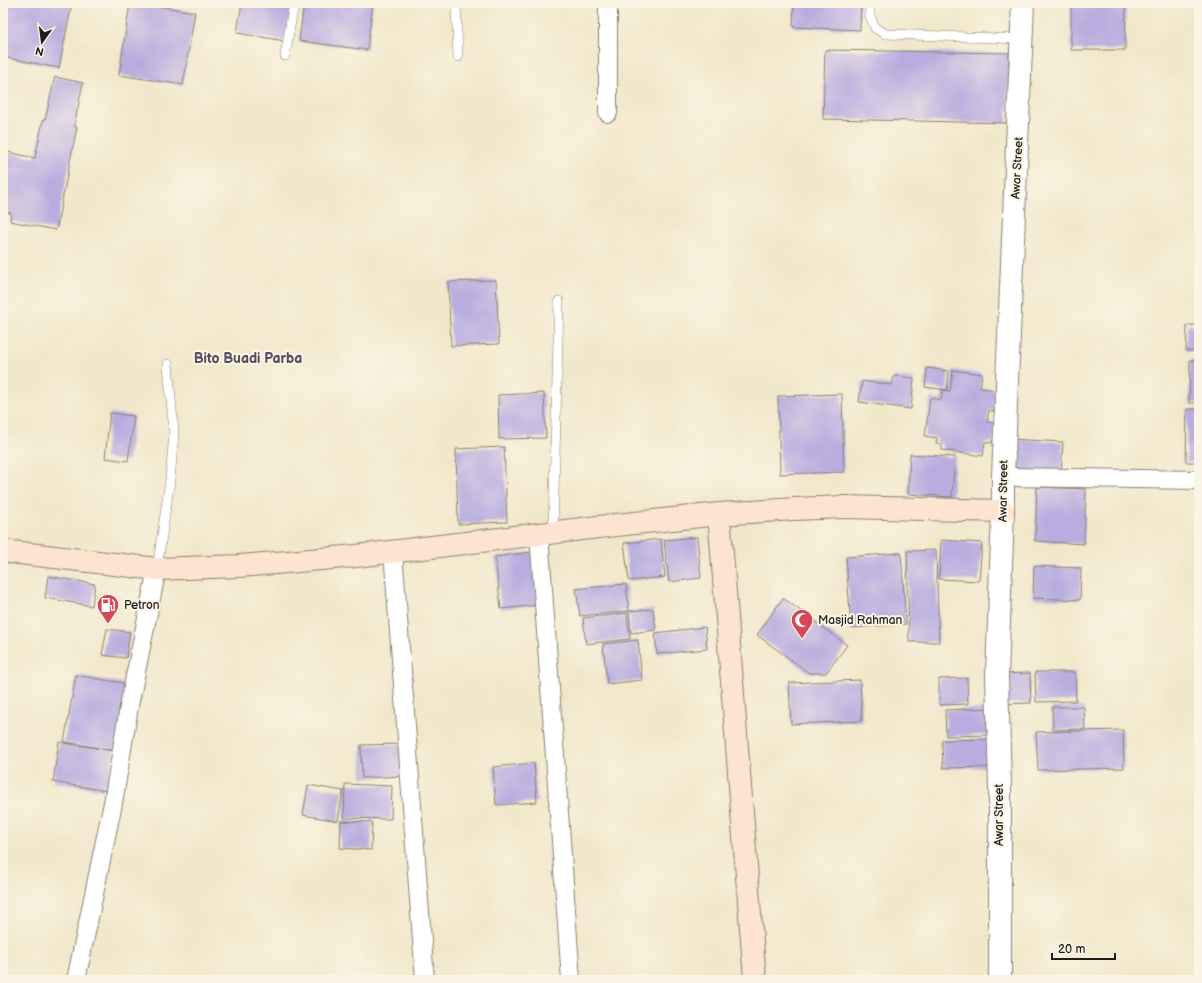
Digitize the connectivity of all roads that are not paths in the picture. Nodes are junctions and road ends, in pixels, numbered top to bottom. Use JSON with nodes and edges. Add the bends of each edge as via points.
{"nodes":[{"id":1,"x":294,"y":3,"type":"edge"},
{"id":2,"x":456,"y":3,"type":"edge"},
{"id":3,"x":608,"y":3,"type":"edge"},
{"id":4,"x":870,"y":3,"type":"edge"},
{"id":5,"x":1023,"y":3,"type":"edge"},
{"id":6,"x":1022,"y":38,"type":"junction"},
{"id":7,"x":286,"y":56,"type":"dead end"},
{"id":8,"x":458,"y":57,"type":"dead end"},
{"id":9,"x":608,"y":113,"type":"dead end"},
{"id":10,"x":559,"y":302,"type":"dead end"},
{"id":11,"x":168,"y":364,"type":"dead end"},
{"id":12,"x":1003,"y":477,"type":"junction"},
{"id":13,"x":1199,"y":480,"type":"edge"},
{"id":14,"x":1003,"y":511,"type":"junction"},
{"id":15,"x":720,"y":514,"type":"junction"},
{"id":16,"x":546,"y":533,"type":"junction"},
{"id":17,"x":3,"y":551,"type":"edge"},
{"id":18,"x":393,"y":551,"type":"junction"},
{"id":19,"x":157,"y":569,"type":"junction"},
{"id":20,"x":76,"y":980,"type":"edge"},
{"id":21,"x":425,"y":980,"type":"edge"},
{"id":22,"x":571,"y":980,"type":"edge"},
{"id":23,"x":754,"y":980,"type":"edge"},
{"id":24,"x":1000,"y":980,"type":"edge"}],
"edges":[{"from":1,"to":7,"type":"lane"},
{"from":2,"to":8,"type":"lane"},
{"from":3,"to":9,"type":"street"},
{"from":4,"to":6,"type":"lane","via":[[870,16],[874,28],[886,34]]},
{"from":5,"to":6,"type":"street","name":"Awar Street"},
{"from":6,"to":12,"type":"street","name":"Awar Street"},
{"from":10,"to":16,"type":"lane"},
{"from":11,"to":19,"type":"lane","via":[[174,433]]},
{"from":12,"to":13,"type":"street"},
{"from":12,"to":14,"type":"street","name":"Awar Street"},
{"from":14,"to":15,"type":"main road","via":[[844,507]]},
{"from":14,"to":24,"type":"street","name":"Awar Street","via":[[997,676]]},
{"from":15,"to":16,"type":"main road"},
{"from":15,"to":23,"type":"main road"},
{"from":16,"to":18,"type":"main road"},
{"from":16,"to":22,"type":"street"},
{"from":17,"to":19,"type":"main road"},
{"from":18,"to":19,"type":"main road","via":[[240,566]]},
{"from":18,"to":21,"type":"street"},
{"from":19,"to":20,"type":"street","via":[[130,701],[113,803]]}]}
